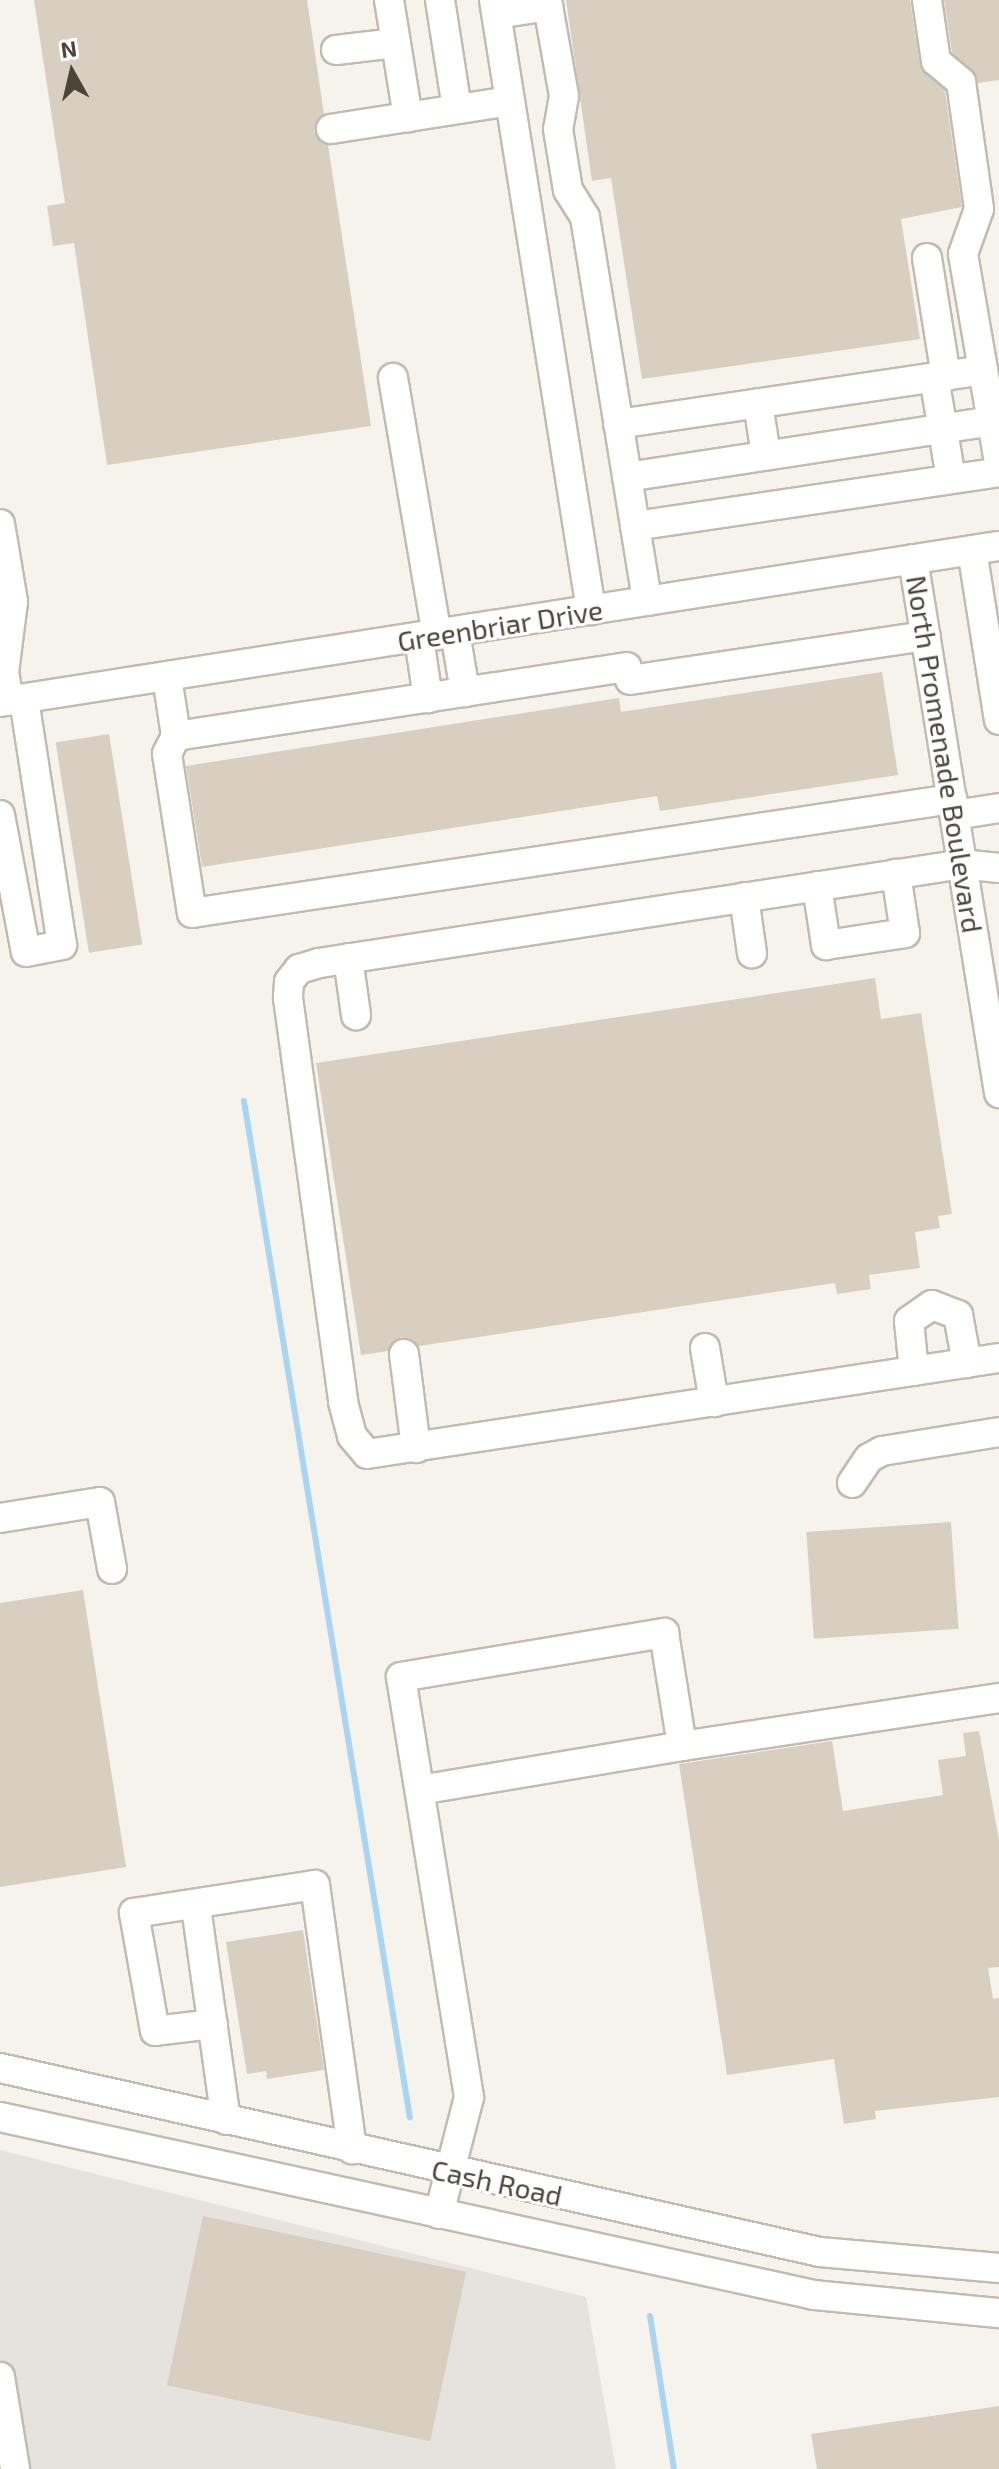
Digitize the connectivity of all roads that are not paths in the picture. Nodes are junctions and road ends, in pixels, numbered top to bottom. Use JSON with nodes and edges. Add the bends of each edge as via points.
{"nodes":[{"id":1,"x":389,"y":0,"type":"edge"},
{"id":2,"x":440,"y":0,"type":"edge"},
{"id":3,"x":927,"y":0,"type":"edge"},
{"id":4,"x":496,"y":7,"type":"edge"},
{"id":5,"x":396,"y":43,"type":"junction"},
{"id":6,"x":336,"y":50,"type":"dead end"},
{"id":7,"x":510,"y":101,"type":"junction"},
{"id":8,"x":457,"y":109,"type":"junction"},
{"id":9,"x":408,"y":117,"type":"junction"},
{"id":10,"x":331,"y":129,"type":"dead end"},
{"id":11,"x":927,"y":258,"type":"dead end"},
{"id":12,"x":983,"y":370,"type":"junction"},
{"id":13,"x":940,"y":377,"type":"junction"},
{"id":14,"x":393,"y":378,"type":"dead end"},
{"id":15,"x":758,"y":403,"type":"junction"},
{"id":16,"x":992,"y":421,"type":"junction"},
{"id":17,"x":618,"y":424,"type":"junction"},
{"id":18,"x":942,"y":428,"type":"junction"},
{"id":19,"x":766,"y":455,"type":"junction"},
{"id":20,"x":999,"y":462,"type":"edge"},
{"id":21,"x":999,"y":472,"type":"edge"},
{"id":22,"x":627,"y":477,"type":"junction"},
{"id":23,"x":951,"y":479,"type":"junction"},
{"id":24,"x":0,"y":524,"type":"edge"},
{"id":25,"x":635,"y":526,"type":"junction"},
{"id":26,"x":985,"y":548,"type":"edge"},
{"id":27,"x":913,"y":559,"type":"junction"},
{"id":28,"x":647,"y":601,"type":"junction"},
{"id":29,"x":990,"y":607,"type":"edge"},
{"id":30,"x":591,"y":610,"type":"junction"},
{"id":31,"x":437,"y":635,"type":"junction"},
{"id":32,"x":926,"y":636,"type":"junction"},
{"id":33,"x":167,"y":677,"type":"junction"},
{"id":34,"x":465,"y":692,"type":"junction"},
{"id":35,"x":428,"y":698,"type":"junction"},
{"id":36,"x":11,"y":701,"type":"edge"},
{"id":37,"x":999,"y":720,"type":"edge"},
{"id":38,"x":176,"y":736,"type":"junction"},
{"id":39,"x":953,"y":807,"type":"junction"},
{"id":40,"x":999,"y":808,"type":"edge"},
{"id":41,"x":0,"y":815,"type":"edge"},
{"id":42,"x":963,"y":864,"type":"junction"},
{"id":43,"x":999,"y":868,"type":"edge"},
{"id":44,"x":896,"y":874,"type":"junction"},
{"id":45,"x":817,"y":886,"type":"junction"},
{"id":46,"x":744,"y":897,"type":"junction"},
{"id":47,"x":752,"y":953,"type":"dead end"},
{"id":48,"x":348,"y":958,"type":"junction"},
{"id":49,"x":356,"y":1015,"type":"dead end"},
{"id":50,"x":995,"y":1046,"type":"edge"},
{"id":51,"x":999,"y":1093,"type":"edge"},
{"id":52,"x":705,"y":1348,"type":"dead end"},
{"id":53,"x":404,"y":1354,"type":"dead end"},
{"id":54,"x":999,"y":1358,"type":"edge"},
{"id":55,"x":967,"y":1363,"type":"junction"},
{"id":56,"x":914,"y":1371,"type":"junction"},
{"id":57,"x":714,"y":1402,"type":"junction"},
{"id":58,"x":999,"y":1432,"type":"edge"},
{"id":59,"x":416,"y":1448,"type":"junction"},
{"id":60,"x":852,"y":1483,"type":"dead end"},
{"id":61,"x":0,"y":1518,"type":"edge"},
{"id":62,"x":112,"y":1569,"type":"dead end"},
{"id":63,"x":999,"y":1698,"type":"edge"},
{"id":64,"x":682,"y":1746,"type":"junction"},
{"id":65,"x":420,"y":1790,"type":"junction"},
{"id":66,"x":196,"y":1907,"type":"junction"},
{"id":67,"x":213,"y":2024,"type":"junction"},
{"id":68,"x":0,"y":2069,"type":"edge"},
{"id":69,"x":0,"y":2117,"type":"edge"},
{"id":70,"x":226,"y":2120,"type":"junction"},
{"id":71,"x":352,"y":2149,"type":"junction"},
{"id":72,"x":450,"y":2172,"type":"junction"},
{"id":73,"x":439,"y":2214,"type":"junction"},
{"id":74,"x":820,"y":2252,"type":"junction"},
{"id":75,"x":999,"y":2268,"type":"edge"},
{"id":76,"x":814,"y":2295,"type":"junction"},
{"id":77,"x":999,"y":2313,"type":"edge"},
{"id":78,"x":0,"y":2377,"type":"edge"},
{"id":79,"x":15,"y":2469,"type":"edge"}],
"edges":[{"from":1,"to":5,"type":"street"},
{"from":2,"to":8,"type":"street"},
{"from":3,"to":12,"type":"street","via":[[936,61],[961,82],[979,209],[963,254]]},
{"from":4,"to":7,"type":"street"},
{"from":4,"to":17,"type":"street","via":[[548,6],[564,96],[558,129],[568,190],[585,217]]},
{"from":5,"to":6,"type":"street"},
{"from":5,"to":9,"type":"street"},
{"from":7,"to":8,"type":"street"},
{"from":7,"to":30,"type":"street"},
{"from":8,"to":9,"type":"street"},
{"from":9,"to":10,"type":"street"},
{"from":11,"to":13,"type":"street"},
{"from":12,"to":13,"type":"street"},
{"from":12,"to":16,"type":"street"},
{"from":13,"to":15,"type":"street"},
{"from":13,"to":18,"type":"street"},
{"from":14,"to":31,"type":"street"},
{"from":15,"to":17,"type":"street"},
{"from":15,"to":19,"type":"street"},
{"from":16,"to":18,"type":"street"},
{"from":16,"to":20,"type":"street"},
{"from":17,"to":22,"type":"street"},
{"from":18,"to":19,"type":"street"},
{"from":18,"to":23,"type":"street"},
{"from":19,"to":22,"type":"street"},
{"from":21,"to":23,"type":"street"},
{"from":22,"to":25,"type":"street"},
{"from":23,"to":25,"type":"street"},
{"from":24,"to":36,"type":"street","via":[[13,602],[4,672]]},
{"from":25,"to":28,"type":"street"},
{"from":26,"to":27,"type":"street","name":"Greenbriar Drive"},
{"from":26,"to":29,"type":"street"},
{"from":27,"to":28,"type":"street","name":"Greenbriar Drive"},
{"from":27,"to":32,"type":"street","name":"North Promenade Boulevard"},
{"from":28,"to":30,"type":"street","name":"Greenbriar Drive"},
{"from":29,"to":37,"type":"street"},
{"from":30,"to":31,"type":"street","name":"Greenbriar Drive"},
{"from":31,"to":33,"type":"street","name":"Greenbriar Drive"},
{"from":31,"to":34,"type":"street"},
{"from":31,"to":35,"type":"street"},
{"from":32,"to":34,"type":"street"},
{"from":32,"to":39,"type":"street","name":"North Promenade Boulevard"},
{"from":33,"to":36,"type":"street","name":"Greenbriar Drive"},
{"from":33,"to":38,"type":"street"},
{"from":34,"to":35,"type":"street"},
{"from":35,"to":38,"type":"street"},
{"from":36,"to":41,"type":"street","via":[[62,945],[26,952]]},
{"from":38,"to":39,"type":"street","via":[[167,754],[192,913]]},
{"from":39,"to":40,"type":"street"},
{"from":39,"to":42,"type":"street","name":"North Promenade Boulevard"},
{"from":42,"to":43,"type":"street"},
{"from":42,"to":44,"type":"street"},
{"from":42,"to":50,"type":"street","name":"North Promenade Boulevard"},
{"from":44,"to":45,"type":"street"},
{"from":44,"to":45,"type":"street","via":[[905,933],[826,945]]},
{"from":45,"to":46,"type":"street"},
{"from":46,"to":47,"type":"street"},
{"from":46,"to":48,"type":"street"},
{"from":48,"to":49,"type":"street"},
{"from":48,"to":59,"type":"street","via":[[299,969],[289,982],[313,1187],[352,1436],[367,1454]]},
{"from":50,"to":51,"type":"street","name":"North Promenade Boulevard"},
{"from":52,"to":57,"type":"street"},
{"from":53,"to":59,"type":"street"},
{"from":54,"to":55,"type":"street"},
{"from":55,"to":56,"type":"street"},
{"from":55,"to":56,"type":"street","via":[[958,1315],[932,1305],[909,1321]]},
{"from":56,"to":57,"type":"street"},
{"from":57,"to":59,"type":"street"},
{"from":58,"to":60,"type":"street","via":[[882,1451],[869,1458]]},
{"from":61,"to":62,"type":"street","via":[[100,1502]]},
{"from":63,"to":64,"type":"street"},
{"from":64,"to":65,"type":"street"},
{"from":64,"to":65,"type":"street","via":[[664,1633],[401,1677]]},
{"from":65,"to":72,"type":"street","via":[[469,2097]]},
{"from":66,"to":67,"type":"street"},
{"from":66,"to":67,"type":"street","via":[[134,1913],[155,2031]]},
{"from":66,"to":71,"type":"street","via":[[315,1885]]},
{"from":67,"to":70,"type":"street"},
{"from":68,"to":70,"type":"street","name":"Cash Road"},
{"from":69,"to":73,"type":"street","name":"Cash Road"},
{"from":70,"to":71,"type":"street","name":"Cash Road"},
{"from":71,"to":72,"type":"street","name":"Cash Road"},
{"from":72,"to":73,"type":"street"},
{"from":72,"to":74,"type":"street","name":"Cash Road"},
{"from":73,"to":76,"type":"street","name":"Cash Road"},
{"from":74,"to":75,"type":"street","name":"Cash Road"},
{"from":74,"to":76,"type":"street"},
{"from":76,"to":77,"type":"street","name":"Cash Road"},
{"from":78,"to":79,"type":"street"}]}
